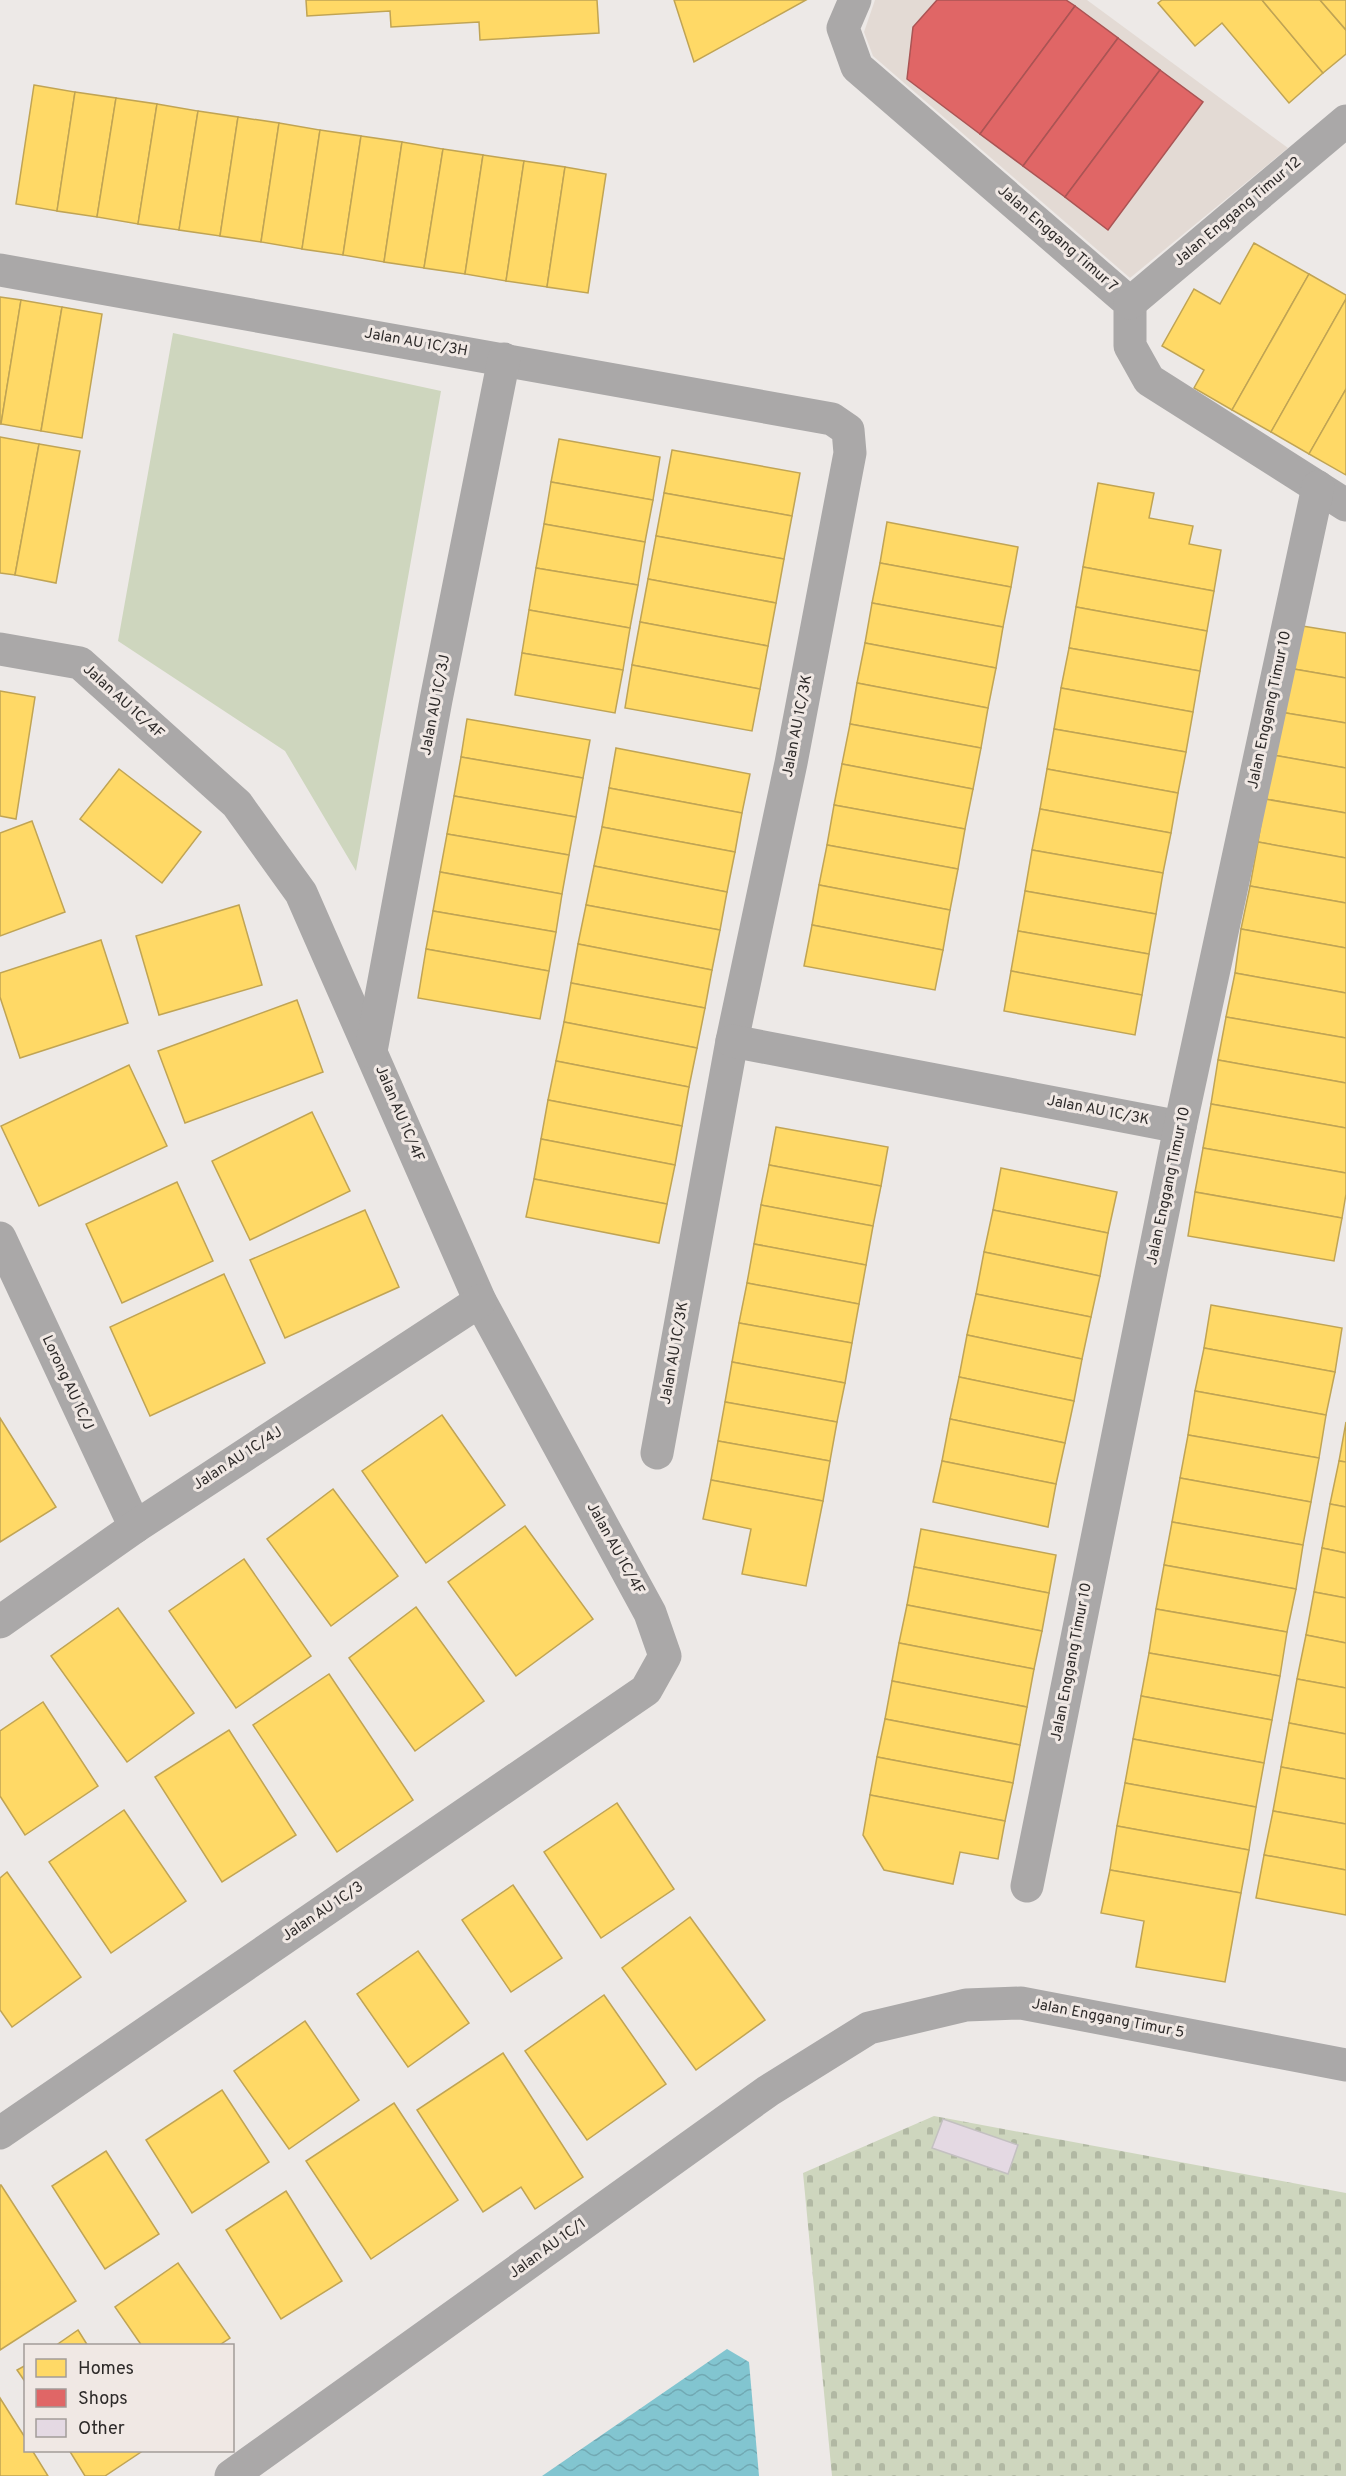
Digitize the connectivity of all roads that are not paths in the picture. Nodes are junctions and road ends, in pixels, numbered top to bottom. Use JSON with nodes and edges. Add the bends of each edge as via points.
{"nodes":[{"id":1,"x":849,"y":14,"type":"edge"},
{"id":2,"x":1346,"y":121,"type":"edge"},
{"id":3,"x":0,"y":270,"type":"edge"},
{"id":4,"x":1130,"y":303,"type":"junction"},
{"id":5,"x":504,"y":359,"type":"junction"},
{"id":6,"x":832,"y":419,"type":"joint"},
{"id":7,"x":1318,"y":487,"type":"junction"},
{"id":8,"x":1346,"y":505,"type":"edge"},
{"id":9,"x":0,"y":649,"type":"edge"},
{"id":10,"x":732,"y":1041,"type":"junction"},
{"id":11,"x":371,"y":1051,"type":"junction"},
{"id":12,"x":1180,"y":1127,"type":"junction"},
{"id":13,"x":0,"y":1238,"type":"edge"},
{"id":14,"x":480,"y":1301,"type":"junction"},
{"id":15,"x":657,"y":1453,"type":"dead end"},
{"id":16,"x":135,"y":1527,"type":"junction"},
{"id":17,"x":0,"y":1622,"type":"edge"},
{"id":18,"x":646,"y":1690,"type":"joint"},
{"id":19,"x":1027,"y":1886,"type":"dead end"},
{"id":20,"x":869,"y":2028,"type":"joint"},
{"id":21,"x":1346,"y":2065,"type":"edge"},
{"id":22,"x":0,"y":2133,"type":"edge"},
{"id":23,"x":231,"y":2476,"type":"edge"}],
"edges":[{"from":1,"to":4,"type":"street","name":"Jalan Enggang Timur 7","via":[[857,67]]},
{"from":2,"to":4,"type":"street","name":"Jalan Enggang Timur 12"},
{"from":3,"to":5,"type":"street","name":"Jalan AU 1C/3H"},
{"from":4,"to":7,"type":"street","name":"Jalan Enggang Timur 7","via":[[1130,345],[1149,380]]},
{"from":5,"to":6,"type":"street","name":"Jalan AU 1C/3H"},
{"from":5,"to":11,"type":"street","name":"Jalan AU 1C/3J"},
{"from":6,"to":10,"type":"street","name":"Jalan AU 1C/3K","via":[[848,430],[850,453],[791,763]]},
{"from":7,"to":8,"type":"street","name":"Jalan Enggang Timur 7"},
{"from":7,"to":12,"type":"street","name":"Jalan Enggang Timur 10"},
{"from":9,"to":11,"type":"street","name":"Jalan AU 1C/4F","via":[[80,663],[237,804],[301,893]]},
{"from":10,"to":12,"type":"street","name":"Jalan AU 1C/3K"},
{"from":10,"to":15,"type":"street","name":"Jalan AU 1C/3K"},
{"from":11,"to":14,"type":"street","name":"Jalan AU 1C/4F"},
{"from":12,"to":19,"type":"street","name":"Jalan Enggang Timur 10"},
{"from":13,"to":16,"type":"street","name":"Lorong AU 1C/J"},
{"from":14,"to":16,"type":"street","name":"Jalan AU 1C/4J"},
{"from":14,"to":18,"type":"street","name":"Jalan AU 1C/4F","via":[[650,1613],[665,1656]]},
{"from":16,"to":17,"type":"street","name":"Jalan AU 1C/4J"},
{"from":18,"to":22,"type":"street","name":"Jalan AU 1C/3"},
{"from":20,"to":21,"type":"street","name":"Jalan Enggang Timur 5","via":[[966,2005],[1021,2003]]},
{"from":20,"to":23,"type":"street","name":"Jalan AU 1C/1","via":[[768,2091]]}]}
